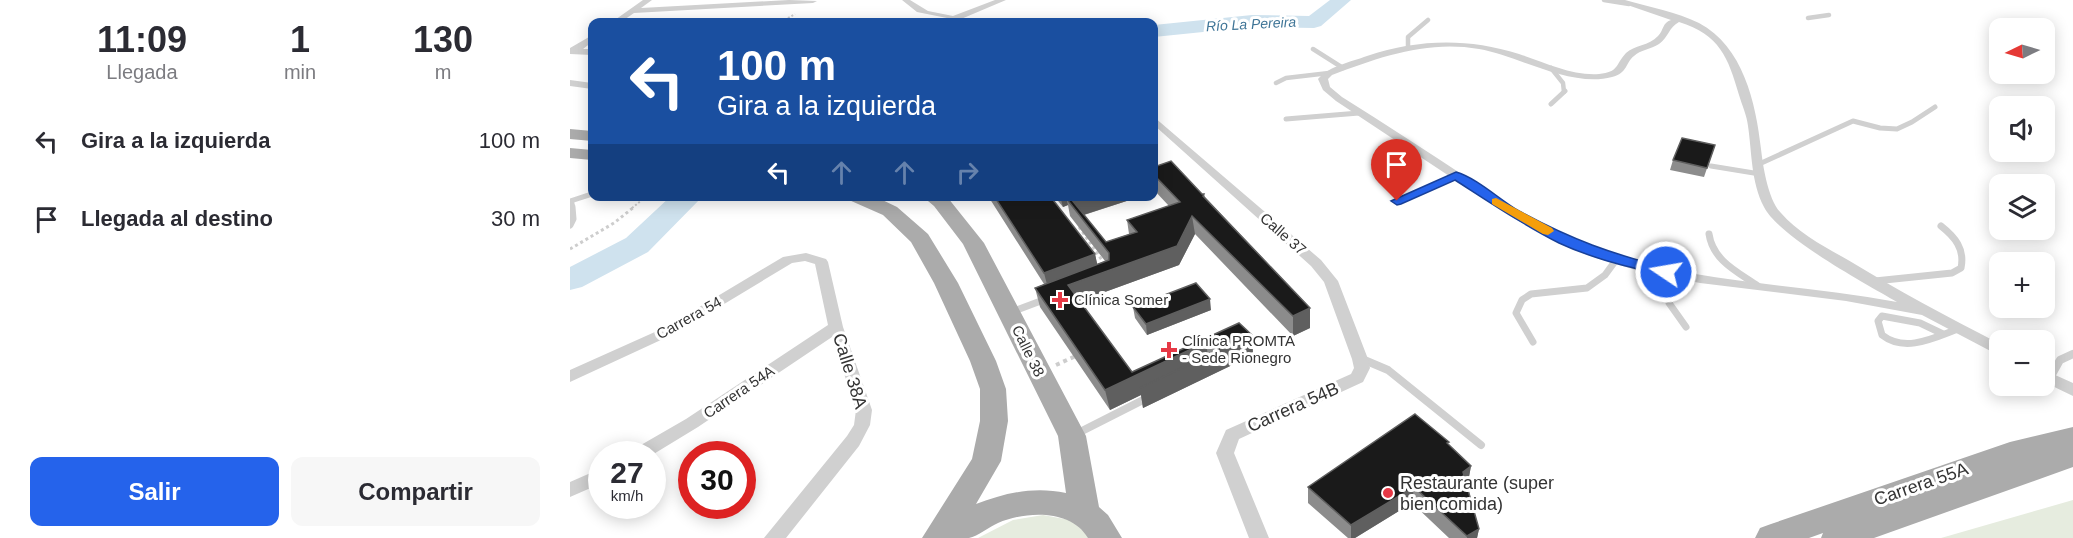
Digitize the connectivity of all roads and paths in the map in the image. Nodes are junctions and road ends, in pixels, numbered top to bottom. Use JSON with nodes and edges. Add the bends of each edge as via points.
{"nodes":[{"id":1,"x":648,"y":0,"type":"edge"},
{"id":2,"x":906,"y":0,"type":"edge"},
{"id":3,"x":1002,"y":0,"type":"edge"},
{"id":4,"x":1604,"y":0,"type":"edge"},
{"id":5,"x":1617,"y":0,"type":"edge"},
{"id":6,"x":813,"y":1,"type":"edge"},
{"id":7,"x":1629,"y":4,"type":"junction"},
{"id":8,"x":632,"y":11,"type":"junction"},
{"id":9,"x":1829,"y":15,"type":"dead end"},
{"id":10,"x":622,"y":18,"type":"edge"},
{"id":11,"x":940,"y":18,"type":"edge"},
{"id":12,"x":957,"y":18,"type":"edge"},
{"id":13,"x":1808,"y":18,"type":"dead end"},
{"id":14,"x":1428,"y":20,"type":"dead end"},
{"id":15,"x":1677,"y":20,"type":"junction"},
{"id":16,"x":588,"y":41,"type":"edge"},
{"id":17,"x":1408,"y":47,"type":"junction"},
{"id":18,"x":1312,"y":49,"type":"dead end"},
{"id":19,"x":573,"y":50,"type":"edge"},
{"id":20,"x":588,"y":52,"type":"edge"},
{"id":21,"x":1343,"y":68,"type":"junction"},
{"id":22,"x":1551,"y":68,"type":"junction"},
{"id":23,"x":1329,"y":73,"type":"junction"},
{"id":24,"x":570,"y":83,"type":"edge"},
{"id":25,"x":1276,"y":83,"type":"dead end"},
{"id":26,"x":588,"y":85,"type":"edge"},
{"id":27,"x":1551,"y":104,"type":"dead end"},
{"id":28,"x":1935,"y":107,"type":"dead end"},
{"id":29,"x":1359,"y":113,"type":"junction"},
{"id":30,"x":1286,"y":119,"type":"dead end"},
{"id":31,"x":1158,"y":127,"type":"edge"},
{"id":32,"x":570,"y":134,"type":"edge"},
{"id":33,"x":588,"y":136,"type":"edge"},
{"id":34,"x":570,"y":153,"type":"edge"},
{"id":35,"x":588,"y":155,"type":"edge"},
{"id":36,"x":1711,"y":166,"type":"edge"},
{"id":37,"x":1758,"y":170,"type":"junction"},
{"id":38,"x":1456,"y":176,"type":"junction"},
{"id":39,"x":588,"y":196,"type":"edge"},
{"id":40,"x":641,"y":201,"type":"edge"},
{"id":41,"x":867,"y":201,"type":"edge"},
{"id":42,"x":937,"y":201,"type":"edge"},
{"id":43,"x":1397,"y":201,"type":"dead end"},
{"id":44,"x":571,"y":202,"type":"edge"},
{"id":45,"x":1076,"y":224,"type":"edge"},
{"id":46,"x":570,"y":225,"type":"edge"},
{"id":47,"x":1941,"y":225,"type":"dead end"},
{"id":48,"x":1709,"y":234,"type":"dead end"},
{"id":49,"x":570,"y":249,"type":"edge"},
{"id":50,"x":806,"y":257,"type":"joint"},
{"id":51,"x":1616,"y":260,"type":"junction"},
{"id":52,"x":1108,"y":268,"type":"edge"},
{"id":53,"x":1666,"y":272,"type":"junction"},
{"id":54,"x":1872,"y":281,"type":"junction"},
{"id":55,"x":1760,"y":288,"type":"junction"},
{"id":56,"x":1058,"y":294,"type":"edge"},
{"id":57,"x":1925,"y":311,"type":"junction"},
{"id":58,"x":1009,"y":313,"type":"junction"},
{"id":59,"x":836,"y":327,"type":"junction"},
{"id":60,"x":1686,"y":327,"type":"dead end"},
{"id":61,"x":1958,"y":329,"type":"junction"},
{"id":62,"x":1943,"y":334,"type":"junction"},
{"id":63,"x":1533,"y":342,"type":"dead end"},
{"id":64,"x":1989,"y":345,"type":"edge"},
{"id":65,"x":1082,"y":354,"type":"edge"},
{"id":66,"x":2073,"y":354,"type":"edge"},
{"id":67,"x":1360,"y":359,"type":"junction"},
{"id":68,"x":1066,"y":360,"type":"dead end"},
{"id":69,"x":2055,"y":366,"type":"edge"},
{"id":70,"x":570,"y":376,"type":"edge"},
{"id":71,"x":1357,"y":378,"type":"joint"},
{"id":72,"x":2055,"y":380,"type":"edge"},
{"id":73,"x":2073,"y":390,"type":"edge"},
{"id":74,"x":1157,"y":394,"type":"edge"},
{"id":75,"x":1072,"y":436,"type":"junction"},
{"id":76,"x":2073,"y":438,"type":"edge"},
{"id":77,"x":662,"y":441,"type":"edge"},
{"id":78,"x":1481,"y":445,"type":"dead end"},
{"id":79,"x":2073,"y":455,"type":"edge"},
{"id":80,"x":588,"y":482,"type":"edge"},
{"id":81,"x":570,"y":490,"type":"edge"},
{"id":82,"x":1084,"y":513,"type":"junction"},
{"id":83,"x":774,"y":538,"type":"edge"},
{"id":84,"x":938,"y":538,"type":"edge"},
{"id":85,"x":946,"y":538,"type":"edge"},
{"id":86,"x":1106,"y":538,"type":"edge"},
{"id":87,"x":1259,"y":538,"type":"edge"},
{"id":88,"x":1771,"y":538,"type":"edge"},
{"id":89,"x":1837,"y":538,"type":"edge"}],
"edges":[{"from":1,"to":8,"type":"street"},
{"from":2,"to":11,"type":"street","via":[[915,10]]},
{"from":3,"to":12,"type":"street"},
{"from":4,"to":7,"type":"lane"},
{"from":5,"to":7,"type":"street"},
{"from":6,"to":8,"type":"street"},
{"from":7,"to":15,"type":"street"},
{"from":8,"to":10,"type":"street"},
{"from":9,"to":13,"type":"lane"},
{"from":14,"to":17,"type":"lane","via":[[1408,37]]},
{"from":15,"to":22,"type":"street","via":[[1668,24],[1659,42],[1630,54],[1627,64],[1615,73],[1589,77]]},
{"from":15,"to":37,"type":"street","via":[[1694,24],[1714,36],[1734,61],[1753,124]]},
{"from":16,"to":19,"type":"street"},
{"from":17,"to":21,"type":"street"},
{"from":17,"to":22,"type":"street","via":[[1464,45],[1495,50]]},
{"from":18,"to":21,"type":"lane"},
{"from":19,"to":20,"type":"street"},
{"from":21,"to":23,"type":"street"},
{"from":22,"to":27,"type":"lane","via":[[1566,92]]},
{"from":23,"to":25,"type":"lane","via":[[1286,78]]},
{"from":23,"to":29,"type":"street","via":[[1323,79],[1326,88]]},
{"from":24,"to":26,"type":"street"},
{"from":28,"to":37,"type":"lane","via":[[1903,129],[1881,129],[1853,121]]},
{"from":29,"to":30,"type":"lane"},
{"from":29,"to":38,"type":"street"},
{"from":31,"to":67,"type":"street","name":"Calle 37","via":[[1316,263],[1331,281]]},
{"from":32,"to":33,"type":"main road"},
{"from":34,"to":35,"type":"main road"},
{"from":36,"to":37,"type":"lane"},
{"from":37,"to":54,"type":"street","via":[[1769,206],[1777,217],[1811,244]]},
{"from":38,"to":43,"type":"lane"},
{"from":38,"to":51,"type":"street","via":[[1564,240]]},
{"from":39,"to":44,"type":"lane"},
{"from":40,"to":49,"type":"path","via":[[614,223]]},
{"from":41,"to":84,"type":"main road","via":[[890,211],[920,239],[946,283],[993,389],[994,421],[986,461]]},
{"from":42,"to":58,"type":"main road","name":"Calle 38","via":[[972,243]]},
{"from":44,"to":46,"type":"lane"},
{"from":45,"to":52,"type":"path"},
{"from":47,"to":54,"type":"lane","via":[[1961,249],[1961,268],[1952,273]]},
{"from":48,"to":55,"type":"lane","via":[[1709,243],[1719,258]]},
{"from":50,"to":59,"type":"street","name":"Calle 38A","via":[[821,262]]},
{"from":50,"to":70,"type":"street","name":"Carrera 54","via":[[788,260],[671,330]]},
{"from":51,"to":53,"type":"street"},
{"from":51,"to":63,"type":"lane","via":[[1587,288],[1531,294],[1522,300],[1516,313]]},
{"from":53,"to":55,"type":"street"},
{"from":53,"to":60,"type":"lane","via":[[1669,303]]},
{"from":54,"to":57,"type":"street"},
{"from":55,"to":57,"type":"street"},
{"from":56,"to":58,"type":"lane"},
{"from":57,"to":61,"type":"street"},
{"from":58,"to":75,"type":"main road","name":"Calle 38"},
{"from":59,"to":77,"type":"street","name":"Carrera 54A"},
{"from":59,"to":83,"type":"street","name":"Calle 38A","via":[[864,410],[862,425]]},
{"from":61,"to":62,"type":"lane"},
{"from":61,"to":64,"type":"street"},
{"from":62,"to":62,"type":"lane","via":[[1894,344],[1882,335],[1878,321],[1882,316],[1898,318]]},
{"from":65,"to":68,"type":"path"},
{"from":66,"to":69,"type":"lane"},
{"from":67,"to":71,"type":"street","name":"Calle 37","via":[[1362,368]]},
{"from":67,"to":78,"type":"lane","via":[[1388,370]]},
{"from":71,"to":87,"type":"street","name":"Carrera 54B","via":[[1232,435],[1225,453]]},
{"from":72,"to":73,"type":"street"},
{"from":74,"to":75,"type":"lane"},
{"from":75,"to":82,"type":"main road","name":"Calle 38"},
{"from":76,"to":88,"type":"main road","name":"Carrera 55A","via":[[2010,453]]},
{"from":79,"to":89,"type":"main road","name":"Carrera 55A"},
{"from":80,"to":81,"type":"street"},
{"from":82,"to":85,"type":"main road","via":[[1042,502],[1017,504],[992,511]]},
{"from":82,"to":86,"type":"main road"}]}
